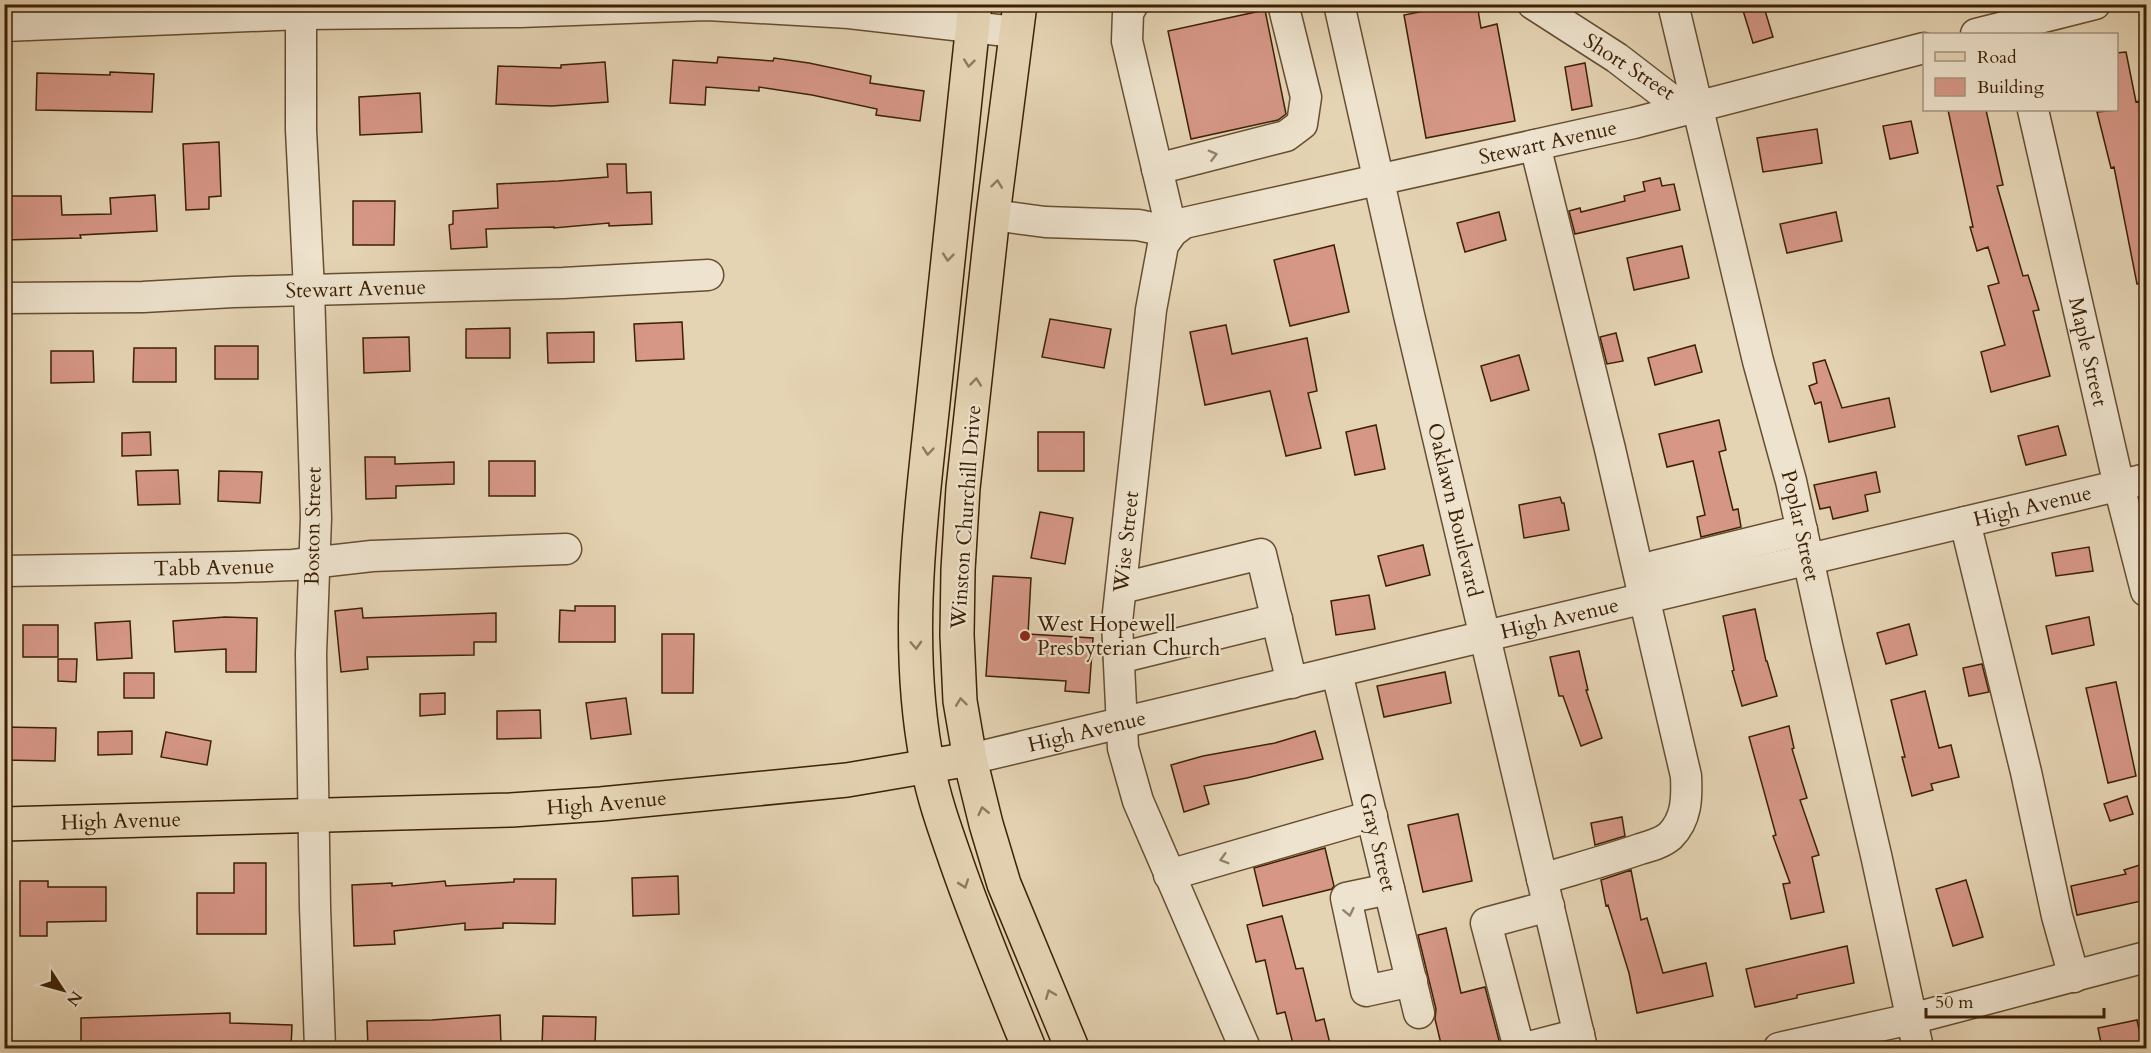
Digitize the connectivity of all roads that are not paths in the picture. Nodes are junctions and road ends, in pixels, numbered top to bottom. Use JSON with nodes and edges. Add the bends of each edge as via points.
{"nodes":[{"id":1,"x":1133,"y":4,"type":"edge"},
{"id":2,"x":1283,"y":4,"type":"edge"},
{"id":3,"x":1339,"y":4,"type":"edge"},
{"id":4,"x":1533,"y":4,"type":"edge"},
{"id":5,"x":1673,"y":4,"type":"edge"},
{"id":6,"x":2095,"y":4,"type":"edge"},
{"id":7,"x":301,"y":9,"type":"edge"},
{"id":8,"x":973,"y":16,"type":"edge"},
{"id":9,"x":1017,"y":18,"type":"edge"},
{"id":10,"x":2011,"y":21,"type":"edge"},
{"id":11,"x":4,"y":26,"type":"edge"},
{"id":12,"x":1980,"y":33,"type":"edge"},
{"id":13,"x":1923,"y":48,"type":"edge"},
{"id":14,"x":1698,"y":106,"type":"junction"},
{"id":15,"x":2033,"y":111,"type":"edge"},
{"id":16,"x":1535,"y":145,"type":"junction"},
{"id":17,"x":1157,"y":169,"type":"junction"},
{"id":18,"x":1378,"y":180,"type":"junction"},
{"id":19,"x":993,"y":215,"type":"junction"},
{"id":20,"x":1172,"y":232,"type":"junction"},
{"id":21,"x":708,"y":275,"type":"dead end"},
{"id":22,"x":309,"y":290,"type":"junction"},
{"id":23,"x":4,"y":298,"type":"edge"},
{"id":24,"x":2133,"y":483,"type":"edge"},
{"id":25,"x":1965,"y":522,"type":"junction"},
{"id":26,"x":1802,"y":530,"type":"junction"},
{"id":27,"x":567,"y":549,"type":"dead end"},
{"id":28,"x":1808,"y":558,"type":"junction"},
{"id":29,"x":313,"y":562,"type":"junction"},
{"id":30,"x":4,"y":571,"type":"edge"},
{"id":31,"x":1122,"y":588,"type":"junction"},
{"id":32,"x":2146,"y":591,"type":"edge"},
{"id":33,"x":1644,"y":597,"type":"junction"},
{"id":34,"x":1277,"y":619,"type":"junction"},
{"id":35,"x":1485,"y":635,"type":"junction"},
{"id":36,"x":1119,"y":658,"type":"junction"},
{"id":37,"x":1337,"y":673,"type":"junction"},
{"id":38,"x":1292,"y":683,"type":"junction"},
{"id":39,"x":1121,"y":723,"type":"junction"},
{"id":40,"x":970,"y":759,"type":"junction"},
{"id":41,"x":928,"y":768,"type":"junction"},
{"id":42,"x":314,"y":816,"type":"junction"},
{"id":43,"x":1372,"y":816,"type":"junction"},
{"id":44,"x":4,"y":824,"type":"edge"},
{"id":45,"x":1169,"y":875,"type":"junction"},
{"id":46,"x":1389,"y":889,"type":"junction"},
{"id":47,"x":1545,"y":892,"type":"junction"},
{"id":48,"x":2146,"y":957,"type":"edge"},
{"id":49,"x":2074,"y":976,"type":"junction"},
{"id":50,"x":1412,"y":981,"type":"junction"},
{"id":51,"x":1419,"y":1012,"type":"dead end"},
{"id":52,"x":1911,"y":1019,"type":"junction"},
{"id":53,"x":1580,"y":1041,"type":"edge"},
{"id":54,"x":320,"y":1048,"type":"edge"},
{"id":55,"x":1029,"y":1048,"type":"edge"},
{"id":56,"x":1072,"y":1048,"type":"edge"},
{"id":57,"x":1245,"y":1048,"type":"edge"},
{"id":58,"x":1519,"y":1048,"type":"edge"},
{"id":59,"x":1525,"y":1048,"type":"edge"},
{"id":60,"x":1779,"y":1048,"type":"edge"},
{"id":61,"x":1918,"y":1048,"type":"edge"}],
"edges":[{"from":1,"to":17,"type":"street","via":[[1128,14],[1127,41]]},
{"from":17,"to":2,"type":"street","one_way":true,"via":[[1286,136],[1302,124],[1306,97]]},
{"from":3,"to":18,"type":"street","name":"Oaklawn Boulevard"},
{"from":4,"to":14,"type":"street","name":"Short Street","via":[[1617,58],[1669,98]]},
{"from":5,"to":14,"type":"street","name":"Poplar Street"},
{"from":6,"to":10,"type":"street"},
{"from":7,"to":8,"type":"street","via":[[520,12],[707,5]]},
{"from":7,"to":11,"type":"street"},
{"from":7,"to":22,"type":"street","name":"Boston Street","via":[[301,130]]},
{"from":8,"to":9,"type":"street"},
{"from":8,"to":41,"type":"main road","name":"Winston Churchill Drive","one_way":true,"via":[[916,584],[915,638]]},
{"from":19,"to":9,"type":"main road","name":"Winston Churchill Drive","one_way":true},
{"from":10,"to":12,"type":"street"},
{"from":13,"to":14,"type":"street","name":"Stewart Avenue"},
{"from":14,"to":16,"type":"street","name":"Stewart Avenue"},
{"from":14,"to":26,"type":"street","name":"Poplar Street"},
{"from":15,"to":24,"type":"street","name":"Maple Street"},
{"from":16,"to":18,"type":"street","name":"Stewart Avenue"},
{"from":16,"to":33,"type":"street"},
{"from":17,"to":20,"type":"street"},
{"from":18,"to":20,"type":"street","name":"Stewart Avenue","via":[[1184,223]]},
{"from":18,"to":35,"type":"street","name":"Oaklawn Boulevard"},
{"from":19,"to":20,"type":"street","via":[[1045,222],[1138,225]]},
{"from":40,"to":19,"type":"main road","name":"Winston Churchill Drive","one_way":true,"via":[[960,701],[958,570],[963,488]]},
{"from":20,"to":31,"type":"street","name":"Wise Street","via":[[1163,245],[1151,310]]},
{"from":21,"to":22,"type":"street","name":"Stewart Avenue"},
{"from":22,"to":23,"type":"street","name":"Stewart Avenue"},
{"from":22,"to":29,"type":"street","name":"Boston Street","via":[[316,518]]},
{"from":24,"to":25,"type":"street","name":"High Avenue"},
{"from":24,"to":32,"type":"street","name":"Maple Street"},
{"from":25,"to":28,"type":"street","name":"High Avenue"},
{"from":25,"to":49,"type":"street"},
{"from":26,"to":28,"type":"street","name":"Poplar Street"},
{"from":26,"to":33,"type":"street","via":[[1655,566],[1647,579]]},
{"from":27,"to":29,"type":"street","name":"Tabb Avenue"},
{"from":28,"to":33,"type":"street","name":"High Avenue"},
{"from":28,"to":52,"type":"street","name":"Poplar Street"},
{"from":29,"to":30,"type":"street","name":"Tabb Avenue"},
{"from":29,"to":42,"type":"street","name":"Boston Street"},
{"from":31,"to":34,"type":"street","via":[[1261,554]]},
{"from":31,"to":36,"type":"street","name":"Wise Street","via":[[1117,622]]},
{"from":33,"to":35,"type":"street","name":"High Avenue"},
{"from":33,"to":47,"type":"street","via":[[1686,776],[1687,801],[1682,819],[1661,842],[1612,859]]},
{"from":34,"to":36,"type":"street"},
{"from":34,"to":38,"type":"street"},
{"from":35,"to":37,"type":"street","name":"High Avenue"},
{"from":35,"to":47,"type":"street","name":"Oaklawn Boulevard"},
{"from":36,"to":39,"type":"street","name":"Wise Street"},
{"from":37,"to":38,"type":"street","name":"High Avenue"},
{"from":37,"to":43,"type":"street","name":"Gray Street"},
{"from":38,"to":39,"type":"street","name":"High Avenue"},
{"from":39,"to":40,"type":"street","name":"High Avenue"},
{"from":39,"to":45,"type":"street","name":"Wise Street","via":[[1123,748],[1138,801]]},
{"from":40,"to":41,"type":"main road","name":"High Avenue"},
{"from":56,"to":40,"type":"main road","name":"Winston Churchill Drive","one_way":true,"via":[[1004,884]]},
{"from":41,"to":42,"type":"main road","name":"High Avenue","via":[[847,780],[601,804]]},
{"from":41,"to":55,"type":"main road","name":"Winston Churchill Drive","one_way":true,"via":[[978,925]]},
{"from":42,"to":44,"type":"main road","name":"High Avenue"},
{"from":42,"to":54,"type":"street","name":"Boston Street"},
{"from":43,"to":45,"type":"street","one_way":true},
{"from":43,"to":46,"type":"street","name":"Gray Street"},
{"from":45,"to":57,"type":"street","name":"Wise Street"},
{"from":46,"to":50,"type":"street","name":"Gray Street"},
{"from":46,"to":50,"type":"street","one_way":true,"via":[[1346,898],[1366,991]]},
{"from":47,"to":53,"type":"street","name":"Oaklawn Boulevard"},
{"from":47,"to":58,"type":"street","via":[[1486,923]]},
{"from":48,"to":49,"type":"street"},
{"from":49,"to":52,"type":"street"},
{"from":50,"to":51,"type":"street","name":"Gray Street"},
{"from":52,"to":60,"type":"street"},
{"from":52,"to":61,"type":"street","name":"Poplar Street"},
{"from":53,"to":59,"type":"street"}]}
